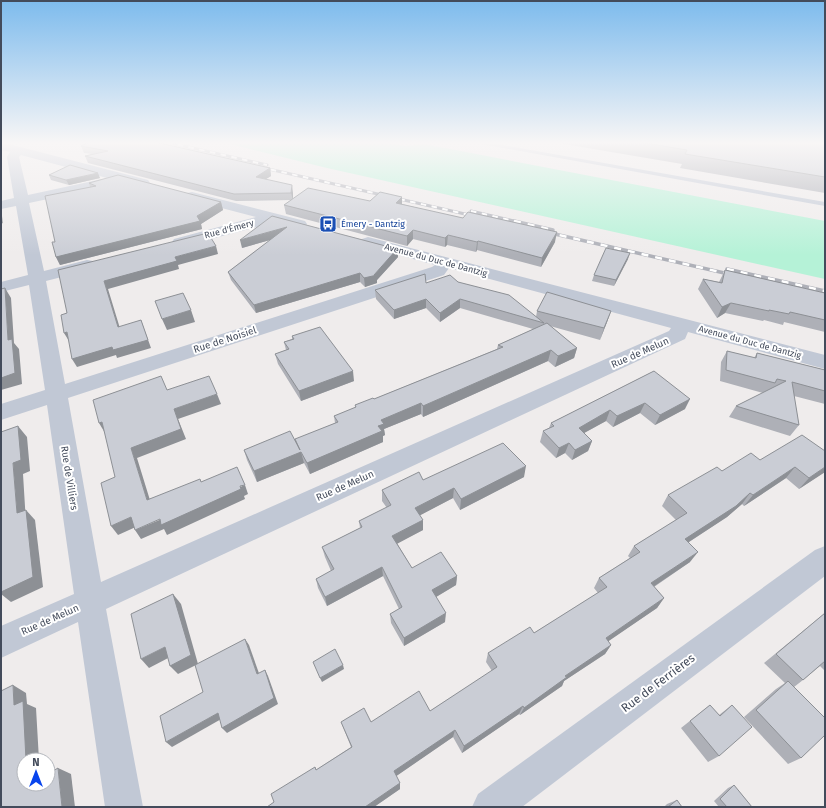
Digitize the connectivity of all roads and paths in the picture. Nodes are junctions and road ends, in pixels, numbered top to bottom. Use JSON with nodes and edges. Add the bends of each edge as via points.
{"nodes":[{"id":1,"x":13,"y":180,"type":"edge"},
{"id":2,"x":113,"y":180,"type":"edge"},
{"id":3,"x":131,"y":180,"type":"edge"},
{"id":4,"x":687,"y":180,"type":"edge"},
{"id":5,"x":155,"y":186,"type":"edge"},
{"id":6,"x":177,"y":192,"type":"edge"},
{"id":7,"x":11,"y":203,"type":"edge"},
{"id":8,"x":825,"y":204,"type":"edge"},
{"id":9,"x":269,"y":216,"type":"junction"},
{"id":10,"x":312,"y":227,"type":"edge"},
{"id":11,"x":357,"y":239,"type":"edge"},
{"id":12,"x":166,"y":245,"type":"edge"},
{"id":13,"x":98,"y":262,"type":"edge"},
{"id":14,"x":446,"y":262,"type":"junction"},
{"id":15,"x":37,"y":278,"type":"junction"},
{"id":16,"x":1,"y":287,"type":"edge"},
{"id":17,"x":681,"y":324,"type":"junction"},
{"id":18,"x":825,"y":362,"type":"edge"},
{"id":19,"x":56,"y":395,"type":"junction"},
{"id":20,"x":1,"y":412,"type":"edge"},
{"id":21,"x":820,"y":569,"type":"edge"},
{"id":22,"x":90,"y":602,"type":"junction"},
{"id":23,"x":1,"y":642,"type":"edge"},
{"id":24,"x":124,"y":807,"type":"edge"},
{"id":25,"x":491,"y":807,"type":"edge"}],
"edges":[{"from":1,"to":7,"type":"street","name":"Rue de Villiers"},
{"from":2,"to":7,"type":"street"},
{"from":3,"to":5,"type":"street"},
{"from":4,"to":8,"type":"lane"},
{"from":6,"to":9,"type":"street"},
{"from":7,"to":15,"type":"street","name":"Rue de Villiers"},
{"from":9,"to":10,"type":"street"},
{"from":9,"to":12,"type":"street","name":"Rue d'Émery","via":[[256,223]]},
{"from":11,"to":14,"type":"street","name":"Avenue du Duc de Dantzig"},
{"from":13,"to":15,"type":"street"},
{"from":14,"to":17,"type":"street","name":"Avenue du Duc de Dantzig"},
{"from":14,"to":19,"type":"street","name":"Rue de Noisiel","via":[[438,271]]},
{"from":15,"to":16,"type":"street"},
{"from":15,"to":19,"type":"street","name":"Rue de Villiers"},
{"from":17,"to":18,"type":"street","name":"Avenue du Duc de Dantzig"},
{"from":17,"to":22,"type":"street","name":"Rue de Melun","via":[[678,335]]},
{"from":19,"to":20,"type":"street","name":"Rue de Noisiel"},
{"from":19,"to":22,"type":"street","name":"Rue de Villiers"},
{"from":21,"to":25,"type":"street","name":"Rue de Ferrières"},
{"from":22,"to":23,"type":"street","name":"Rue de Melun"},
{"from":22,"to":24,"type":"street","name":"Rue de Villiers"}]}
